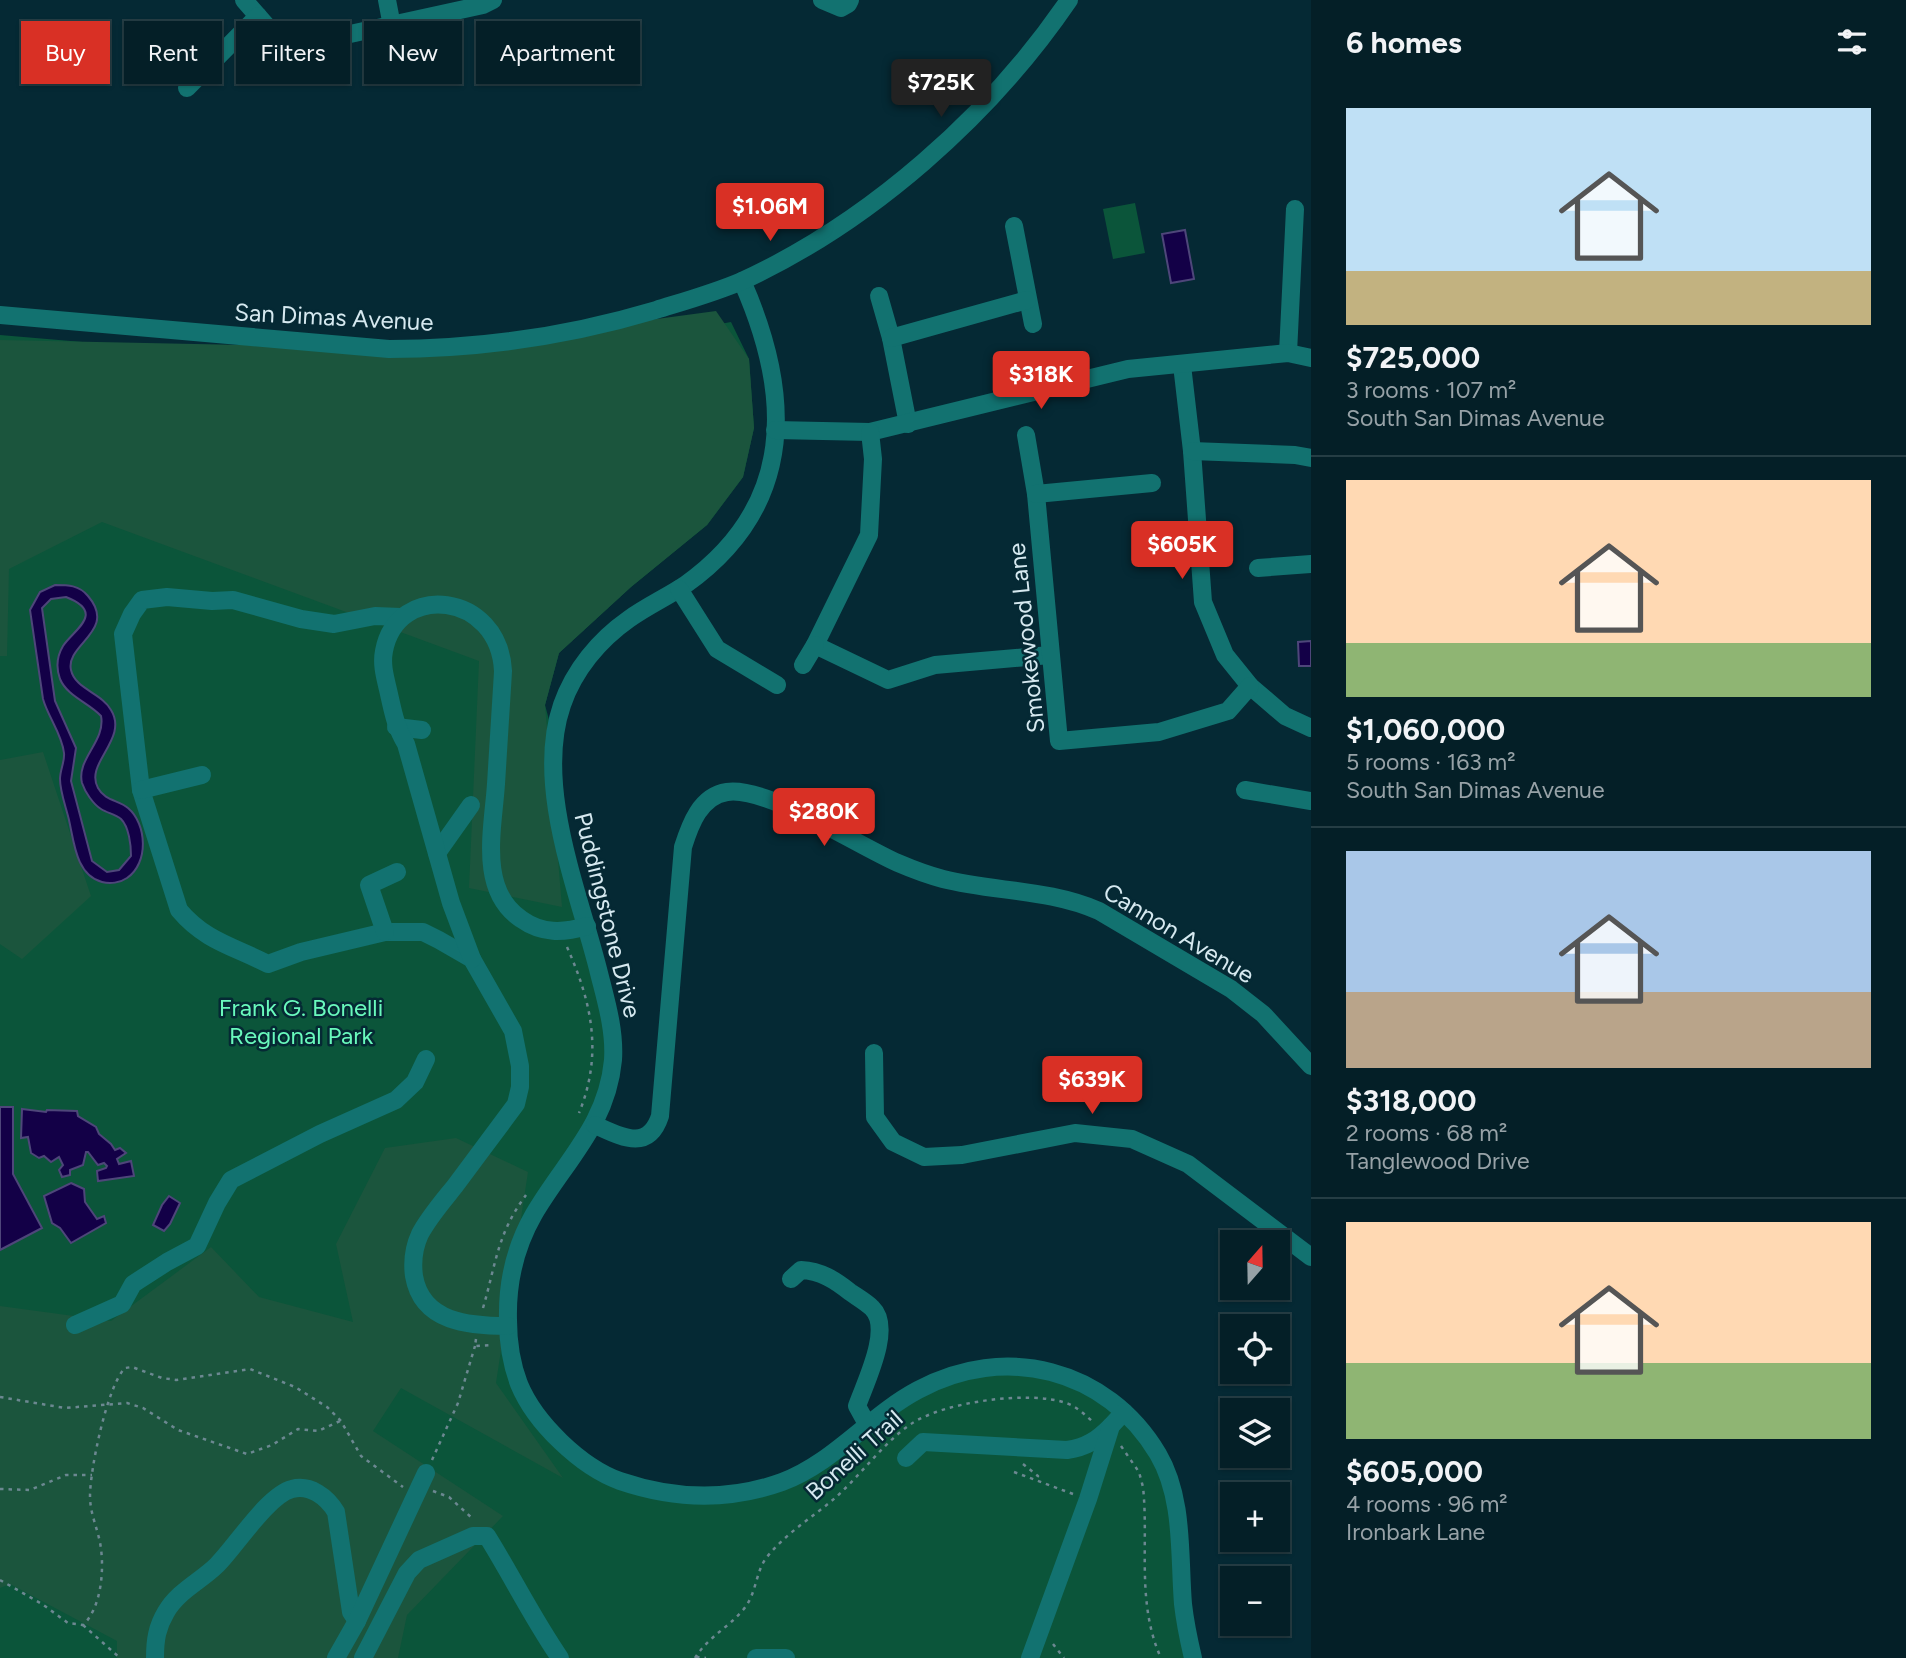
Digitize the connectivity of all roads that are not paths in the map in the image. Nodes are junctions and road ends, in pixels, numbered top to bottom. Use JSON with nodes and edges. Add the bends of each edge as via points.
{"nodes":[{"id":1,"x":244,"y":0,"type":"edge"},
{"id":2,"x":387,"y":0,"type":"edge"},
{"id":3,"x":493,"y":0,"type":"edge"},
{"id":4,"x":821,"y":0,"type":"edge"},
{"id":5,"x":850,"y":0,"type":"edge"},
{"id":6,"x":1069,"y":0,"type":"edge"},
{"id":7,"x":258,"y":16,"type":"junction"},
{"id":8,"x":391,"y":21,"type":"edge"},
{"id":9,"x":414,"y":21,"type":"edge"},
{"id":10,"x":364,"y":32,"type":"edge"},
{"id":11,"x":187,"y":88,"type":"dead end"},
{"id":12,"x":1295,"y":209,"type":"dead end"},
{"id":13,"x":1014,"y":226,"type":"dead end"},
{"id":14,"x":742,"y":281,"type":"junction"},
{"id":15,"x":879,"y":296,"type":"dead end"},
{"id":16,"x":1027,"y":300,"type":"junction"},
{"id":17,"x":0,"y":314,"type":"edge"},
{"id":18,"x":1033,"y":324,"type":"dead end"},
{"id":19,"x":891,"y":338,"type":"junction"},
{"id":20,"x":1288,"y":353,"type":"junction"},
{"id":21,"x":1311,"y":358,"type":"edge"},
{"id":22,"x":1182,"y":365,"type":"junction"},
{"id":23,"x":908,"y":424,"type":"junction"},
{"id":24,"x":775,"y":430,"type":"junction"},
{"id":25,"x":870,"y":432,"type":"junction"},
{"id":26,"x":1026,"y":435,"type":"dead end"},
{"id":27,"x":1192,"y":451,"type":"junction"},
{"id":28,"x":1311,"y":458,"type":"edge"},
{"id":29,"x":1152,"y":483,"type":"dead end"},
{"id":30,"x":1036,"y":494,"type":"junction"},
{"id":31,"x":1311,"y":564,"type":"edge"},
{"id":32,"x":1258,"y":568,"type":"dead end"},
{"id":33,"x":679,"y":589,"type":"junction"},
{"id":34,"x":401,"y":617,"type":"junction"},
{"id":35,"x":815,"y":645,"type":"junction"},
{"id":36,"x":1050,"y":655,"type":"junction"},
{"id":37,"x":803,"y":664,"type":"dead end"},
{"id":38,"x":777,"y":685,"type":"dead end"},
{"id":39,"x":1250,"y":686,"type":"junction"},
{"id":40,"x":396,"y":727,"type":"junction"},
{"id":41,"x":1311,"y":728,"type":"edge"},
{"id":42,"x":422,"y":730,"type":"dead end"},
{"id":43,"x":406,"y":744,"type":"junction"},
{"id":44,"x":202,"y":775,"type":"dead end"},
{"id":45,"x":141,"y":790,"type":"junction"},
{"id":46,"x":1245,"y":790,"type":"dead end"},
{"id":47,"x":1311,"y":801,"type":"edge"},
{"id":48,"x":471,"y":805,"type":"dead end"},
{"id":49,"x":437,"y":853,"type":"junction"},
{"id":50,"x":397,"y":872,"type":"dead end"},
{"id":51,"x":451,"y":903,"type":"junction"},
{"id":52,"x":587,"y":926,"type":"junction"},
{"id":53,"x":385,"y":932,"type":"junction"},
{"id":54,"x":472,"y":959,"type":"junction"},
{"id":55,"x":874,"y":1053,"type":"dead end"},
{"id":56,"x":426,"y":1059,"type":"dead end"},
{"id":57,"x":1311,"y":1066,"type":"edge"},
{"id":58,"x":595,"y":1125,"type":"junction"},
{"id":59,"x":1311,"y":1257,"type":"edge"},
{"id":60,"x":791,"y":1279,"type":"dead end"},
{"id":61,"x":75,"y":1325,"type":"dead end"},
{"id":62,"x":508,"y":1326,"type":"junction"},
{"id":63,"x":1124,"y":1412,"type":"junction"},
{"id":64,"x":868,"y":1426,"type":"junction"},
{"id":65,"x":1108,"y":1431,"type":"junction"},
{"id":66,"x":906,"y":1458,"type":"dead end"},
{"id":67,"x":426,"y":1473,"type":"road end"},
{"id":68,"x":357,"y":1621,"type":"junction"},
{"id":69,"x":155,"y":1658,"type":"edge"},
{"id":70,"x":336,"y":1658,"type":"edge"},
{"id":71,"x":363,"y":1658,"type":"edge"},
{"id":72,"x":559,"y":1658,"type":"edge"},
{"id":73,"x":756,"y":1658,"type":"edge"},
{"id":74,"x":786,"y":1658,"type":"edge"},
{"id":75,"x":1030,"y":1658,"type":"edge"},
{"id":76,"x":1193,"y":1658,"type":"edge"}],
"edges":[{"from":1,"to":7,"type":"street"},
{"from":2,"to":8,"type":"street"},
{"from":3,"to":9,"type":"street"},
{"from":4,"to":5,"type":"street","via":[[841,8]]},
{"from":6,"to":14,"type":"street","name":"San Dimas Avenue","via":[[999,88],[936,150],[816,240]]},
{"from":7,"to":10,"type":"street","via":[[286,48]]},
{"from":7,"to":11,"type":"street"},
{"from":12,"to":20,"type":"street"},
{"from":13,"to":16,"type":"street"},
{"from":14,"to":17,"type":"street","name":"San Dimas Avenue","via":[[583,330],[434,349],[337,346]]},
{"from":14,"to":24,"type":"street","name":"Puddingstone Drive","via":[[772,370]]},
{"from":15,"to":19,"type":"street"},
{"from":16,"to":18,"type":"street"},
{"from":16,"to":19,"type":"street"},
{"from":19,"to":23,"type":"street"},
{"from":20,"to":21,"type":"street"},
{"from":20,"to":22,"type":"street"},
{"from":22,"to":23,"type":"street","via":[[1128,369]]},
{"from":22,"to":27,"type":"street"},
{"from":23,"to":25,"type":"street"},
{"from":24,"to":25,"type":"street"},
{"from":24,"to":33,"type":"street","name":"Puddingstone Drive","via":[[769,476],[735,541]]},
{"from":25,"to":35,"type":"street","via":[[869,535]]},
{"from":26,"to":30,"type":"street","name":"Smokewood Lane"},
{"from":27,"to":28,"type":"street"},
{"from":27,"to":39,"type":"street","via":[[1203,602],[1225,655]]},
{"from":29,"to":30,"type":"street"},
{"from":30,"to":36,"type":"street","name":"Smokewood Lane"},
{"from":31,"to":32,"type":"street"},
{"from":33,"to":38,"type":"street","via":[[717,649]]},
{"from":33,"to":52,"type":"street","name":"Puddingstone Drive","via":[[608,635],[583,663],[561,710],[554,738],[553,782]]},
{"from":34,"to":40,"type":"street","via":[[391,629],[383,653]]},
{"from":34,"to":45,"type":"street","via":[[374,616],[334,624],[233,600],[142,600],[123,634]]},
{"from":34,"to":52,"type":"street","via":[[436,604],[458,607],[478,616],[494,634],[503,671],[491,857],[495,888],[518,918],[543,931]]},
{"from":35,"to":36,"type":"street","via":[[888,680],[935,665]]},
{"from":35,"to":37,"type":"street"},
{"from":36,"to":39,"type":"street","name":"Smokewood Lane","via":[[1059,741],[1159,732],[1228,710]]},
{"from":39,"to":41,"type":"street","via":[[1285,716]]},
{"from":40,"to":42,"type":"street"},
{"from":40,"to":43,"type":"street"},
{"from":43,"to":49,"type":"street"},
{"from":43,"to":51,"type":"street","via":[[403,777],[417,825]]},
{"from":44,"to":45,"type":"street"},
{"from":45,"to":53,"type":"street","via":[[179,910],[208,937],[268,964]]},
{"from":46,"to":47,"type":"street"},
{"from":48,"to":49,"type":"street"},
{"from":49,"to":51,"type":"street"},
{"from":50,"to":53,"type":"street","via":[[369,885]]},
{"from":51,"to":54,"type":"street"},
{"from":52,"to":58,"type":"street","name":"Puddingstone Drive","via":[[611,1021],[613,1057]]},
{"from":53,"to":54,"type":"street","via":[[423,932]]},
{"from":54,"to":62,"type":"street","via":[[513,1031],[520,1087],[516,1104],[427,1223],[413,1266],[416,1285],[437,1314],[478,1326]]},
{"from":55,"to":59,"type":"street","via":[[875,1118],[892,1142],[924,1157],[962,1155],[1075,1133],[1132,1139],[1188,1164]]},
{"from":56,"to":61,"type":"street","via":[[415,1082],[396,1100],[231,1180],[197,1247],[133,1284],[122,1304]]},
{"from":57,"to":58,"type":"street","name":"Cannon Avenue","via":[[1263,1014],[1231,989],[1099,911],[1052,895],[942,879],[895,862],[770,799],[726,792],[700,808],[683,848],[657,1125],[640,1139],[630,1139]]},
{"from":58,"to":62,"type":"street","name":"Puddingstone Drive","via":[[532,1217],[508,1283]]},
{"from":60,"to":64,"type":"street","via":[[801,1270],[816,1271],[874,1309],[881,1326],[857,1406]]},
{"from":62,"to":64,"type":"street","name":"Puddingstone Drive","via":[[508,1345],[520,1387],[543,1422],[575,1456],[611,1478],[652,1491],[695,1497],[737,1494],[783,1481],[825,1460]]},
{"from":63,"to":64,"type":"street","name":"Puddingstone Drive","via":[[1077,1380],[1036,1368],[1008,1366],[949,1376],[919,1389]]},
{"from":63,"to":65,"type":"street"},
{"from":63,"to":76,"type":"street","name":"Puddingstone Drive","via":[[1160,1456],[1171,1483]]},
{"from":65,"to":66,"type":"street","via":[[1084,1447],[1067,1450],[923,1442]]},
{"from":65,"to":75,"type":"street"},
{"from":67,"to":68,"type":"street"},
{"from":68,"to":69,"type":"street","via":[[351,1612],[336,1512],[319,1493],[295,1488],[276,1497],[217,1565],[172,1603],[158,1628]]},
{"from":68,"to":70,"type":"street"},
{"from":71,"to":72,"type":"street","via":[[407,1573],[419,1560],[484,1534]]},
{"from":73,"to":74,"type":"street"}]}
